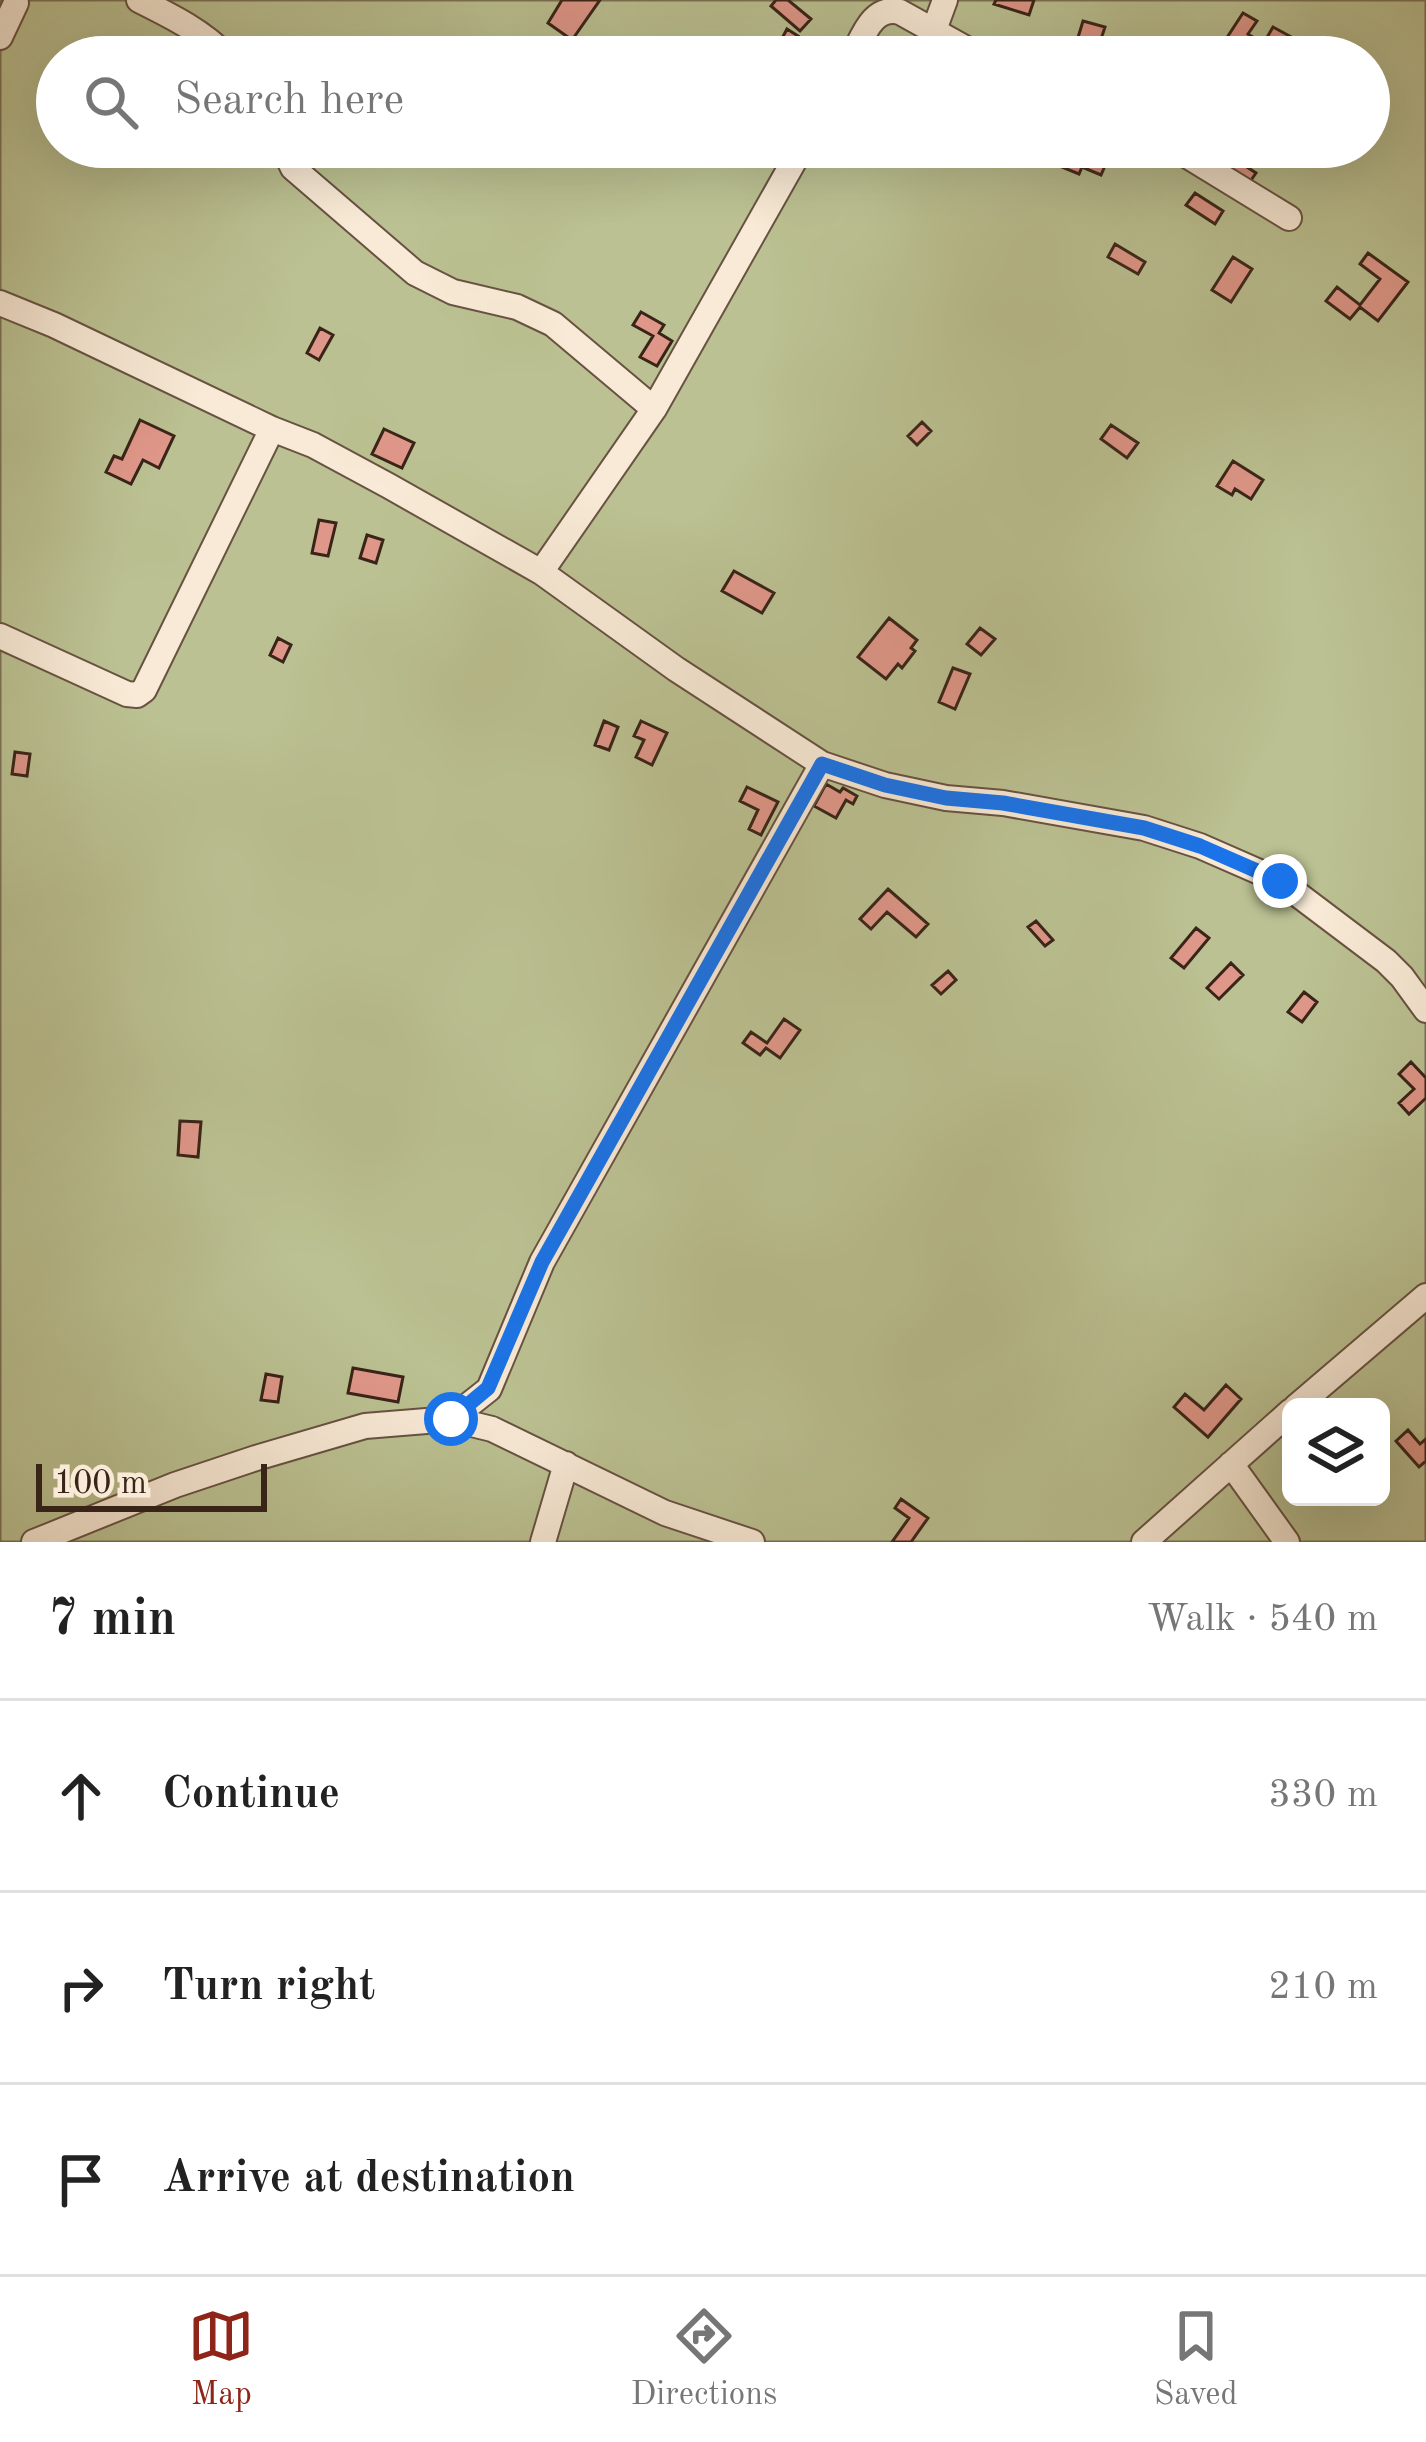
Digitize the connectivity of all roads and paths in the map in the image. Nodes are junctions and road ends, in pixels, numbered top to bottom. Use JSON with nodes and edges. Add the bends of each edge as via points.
{"nodes":[{"id":1,"x":140,"y":0,"type":"edge"},
{"id":2,"x":944,"y":0,"type":"edge"},
{"id":3,"x":16,"y":3,"type":"edge"},
{"id":4,"x":934,"y":30,"type":"junction"},
{"id":5,"x":204,"y":36,"type":"edge"},
{"id":6,"x":863,"y":36,"type":"edge"},
{"id":7,"x":944,"y":36,"type":"edge"},
{"id":8,"x":0,"y":38,"type":"edge"},
{"id":9,"x":293,"y":168,"type":"edge"},
{"id":10,"x":790,"y":168,"type":"edge"},
{"id":11,"x":1207,"y":168,"type":"edge"},
{"id":12,"x":1289,"y":218,"type":"dead end"},
{"id":13,"x":0,"y":303,"type":"edge"},
{"id":14,"x":654,"y":409,"type":"junction"},
{"id":15,"x":272,"y":429,"type":"junction"},
{"id":16,"x":541,"y":572,"type":"junction"},
{"id":17,"x":0,"y":636,"type":"edge"},
{"id":18,"x":822,"y":764,"type":"junction"},
{"id":19,"x":1426,"y":1010,"type":"edge"},
{"id":20,"x":1426,"y":1296,"type":"edge"},
{"id":21,"x":488,"y":1388,"type":"junction"},
{"id":22,"x":1306,"y":1398,"type":"edge"},
{"id":23,"x":451,"y":1419,"type":"junction"},
{"id":24,"x":1282,"y":1419,"type":"edge"},
{"id":25,"x":492,"y":1430,"type":"junction"},
{"id":26,"x":566,"y":1464,"type":"junction"},
{"id":27,"x":1231,"y":1464,"type":"junction"},
{"id":28,"x":87,"y":1531,"type":"edge"},
{"id":29,"x":34,"y":1542,"type":"edge"},
{"id":30,"x":543,"y":1542,"type":"edge"},
{"id":31,"x":752,"y":1542,"type":"edge"},
{"id":32,"x":1144,"y":1542,"type":"edge"},
{"id":33,"x":1287,"y":1542,"type":"edge"}],
"edges":[{"from":1,"to":5,"type":"street"},
{"from":2,"to":4,"type":"street"},
{"from":3,"to":8,"type":"street"},
{"from":4,"to":6,"type":"street","via":[[889,9]]},
{"from":4,"to":7,"type":"street"},
{"from":9,"to":14,"type":"street","via":[[415,273],[553,323]]},
{"from":10,"to":14,"type":"street"},
{"from":11,"to":12,"type":"street"},
{"from":13,"to":15,"type":"street"},
{"from":14,"to":16,"type":"street"},
{"from":15,"to":16,"type":"street"},
{"from":15,"to":17,"type":"street","via":[[144,690],[127,694]]},
{"from":16,"to":18,"type":"street"},
{"from":18,"to":19,"type":"street","via":[[926,794],[1083,816],[1200,846],[1280,881],[1386,961]]},
{"from":18,"to":21,"type":"street","via":[[542,1262]]},
{"from":20,"to":22,"type":"street"},
{"from":21,"to":23,"type":"street"},
{"from":21,"to":25,"type":"street"},
{"from":23,"to":25,"type":"street"},
{"from":23,"to":28,"type":"street","via":[[365,1426],[175,1485]]},
{"from":24,"to":27,"type":"street"},
{"from":25,"to":26,"type":"street"},
{"from":26,"to":30,"type":"street"},
{"from":26,"to":31,"type":"street","via":[[665,1513]]},
{"from":27,"to":32,"type":"street"},
{"from":27,"to":33,"type":"street"},
{"from":28,"to":29,"type":"street"}]}
